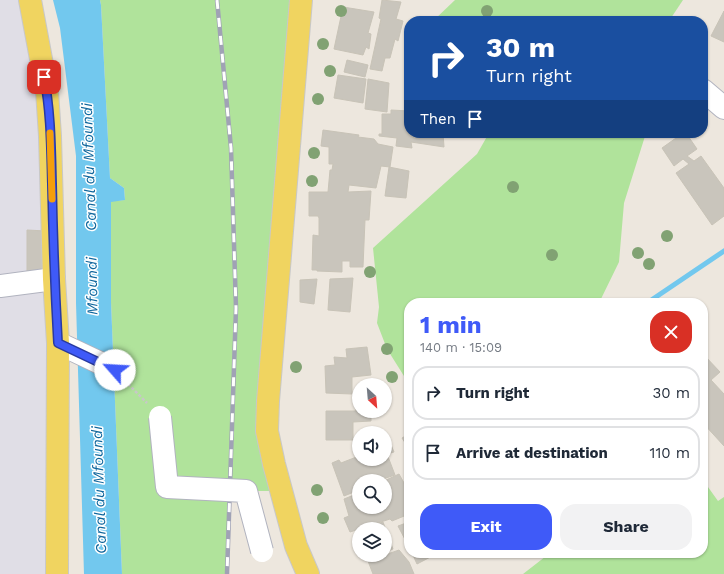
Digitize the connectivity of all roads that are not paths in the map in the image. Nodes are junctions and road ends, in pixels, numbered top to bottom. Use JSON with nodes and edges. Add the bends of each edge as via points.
{"nodes":[{"id":1,"x":30,"y":0,"type":"edge"},
{"id":2,"x":301,"y":0,"type":"edge"},
{"id":3,"x":708,"y":94,"type":"edge"},
{"id":4,"x":724,"y":108,"type":"edge"},
{"id":5,"x":54,"y":279,"type":"junction"},
{"id":6,"x":0,"y":286,"type":"edge"},
{"id":7,"x":63,"y":346,"type":"junction"},
{"id":8,"x":115,"y":370,"type":"road end"},
{"id":9,"x":160,"y":417,"type":"road end"},
{"id":10,"x":262,"y":551,"type":"dead end"},
{"id":11,"x":57,"y":574,"type":"edge"},
{"id":12,"x":308,"y":574,"type":"edge"}],
"edges":[{"from":1,"to":5,"type":"main road","via":[[47,91]]},
{"from":2,"to":12,"type":"main road","via":[[267,431],[280,491],[296,546]]},
{"from":3,"to":4,"type":"street"},
{"from":5,"to":6,"type":"street"},
{"from":5,"to":7,"type":"main road"},
{"from":7,"to":8,"type":"street"},
{"from":7,"to":11,"type":"main road"},
{"from":9,"to":10,"type":"street","bridge":true,"via":[[167,487],[246,491]]}]}
